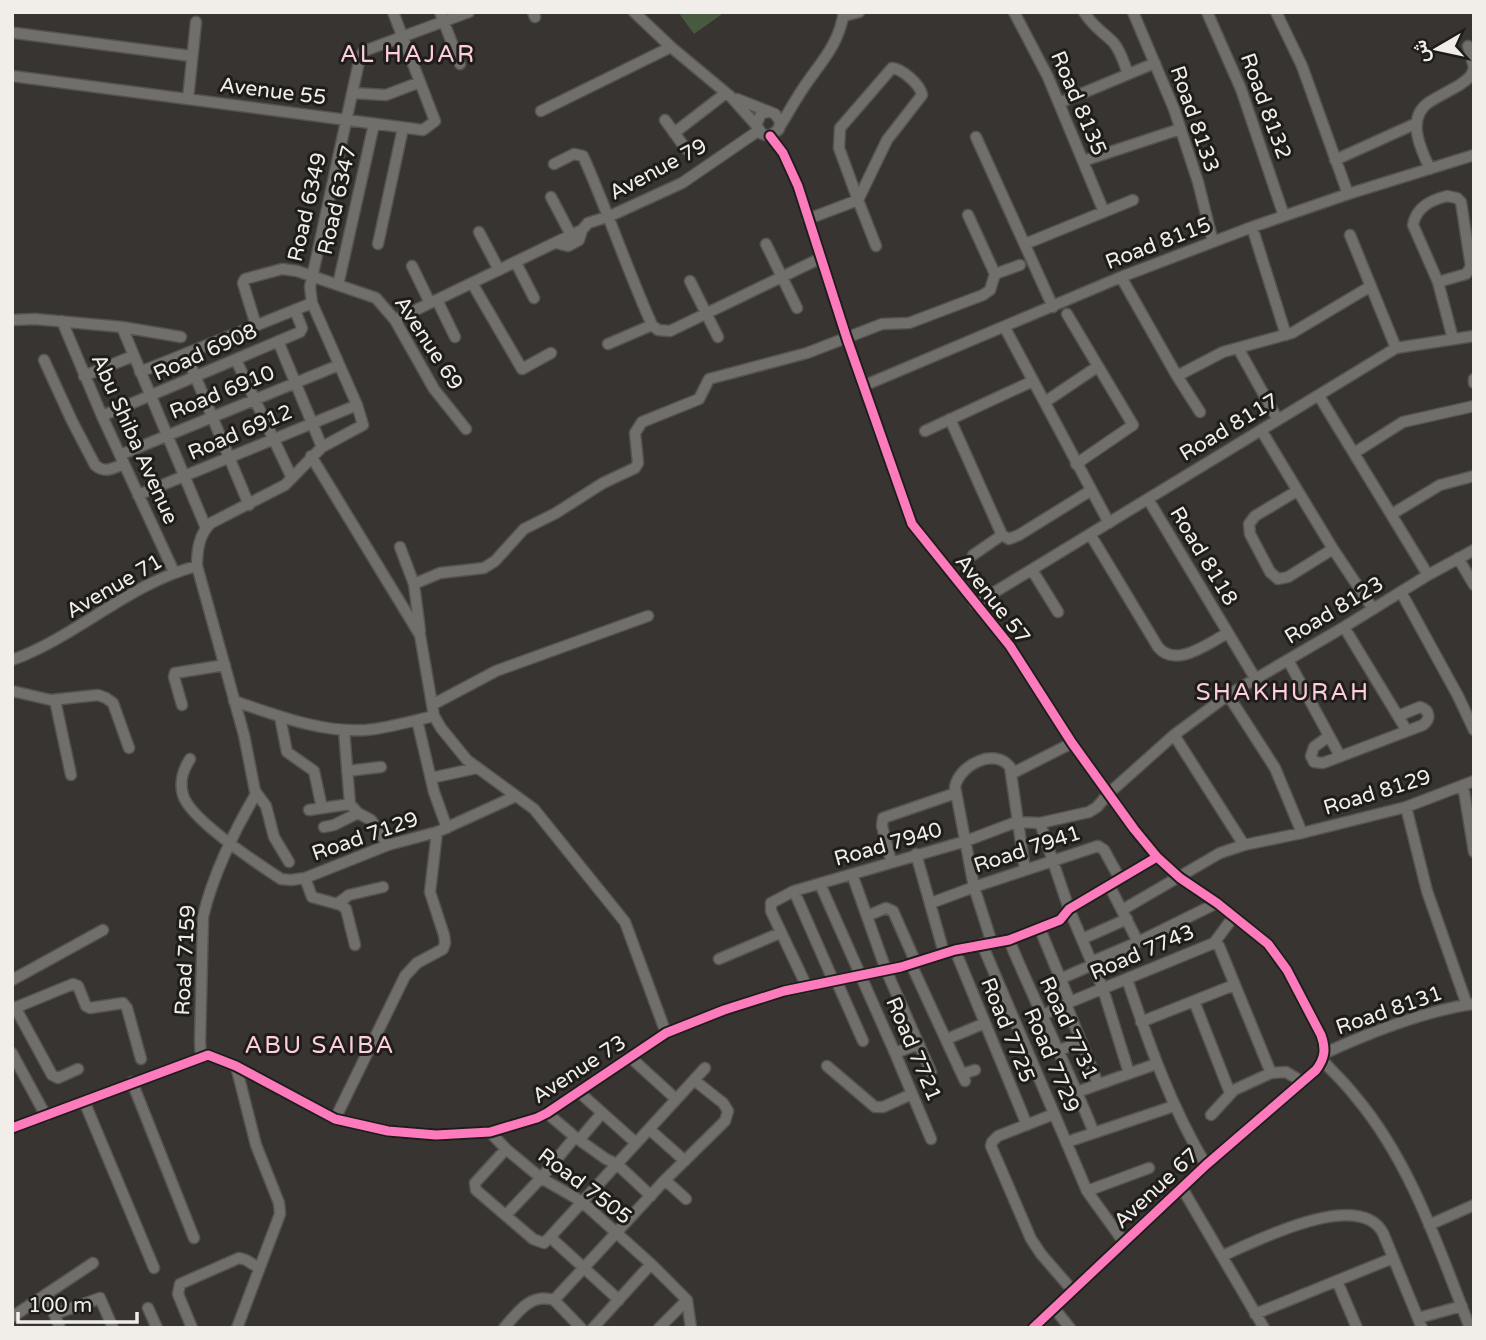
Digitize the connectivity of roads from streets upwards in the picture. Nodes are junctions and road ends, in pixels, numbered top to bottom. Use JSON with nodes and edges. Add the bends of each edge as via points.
{"nodes":[{"id":1,"x":393,"y":12,"type":"edge"},
{"id":2,"x":469,"y":12,"type":"edge"},
{"id":3,"x":634,"y":12,"type":"edge"},
{"id":4,"x":859,"y":12,"type":"edge"},
{"id":5,"x":1014,"y":12,"type":"edge"},
{"id":6,"x":1084,"y":12,"type":"edge"},
{"id":7,"x":1133,"y":12,"type":"edge"},
{"id":8,"x":1207,"y":12,"type":"edge"},
{"id":9,"x":1276,"y":12,"type":"edge"},
{"id":10,"x":844,"y":14,"type":"edge"},
{"id":11,"x":442,"y":17,"type":"edge"},
{"id":12,"x":196,"y":22,"type":"dead end"},
{"id":13,"x":15,"y":33,"type":"dead end"},
{"id":14,"x":403,"y":38,"type":"junction"},
{"id":15,"x":1468,"y":46,"type":"dead end"},
{"id":16,"x":671,"y":47,"type":"junction"},
{"id":17,"x":191,"y":56,"type":"junction"},
{"id":18,"x":1155,"y":63,"type":"junction"},
{"id":19,"x":460,"y":64,"type":"dead end"},
{"id":20,"x":1474,"y":67,"type":"edge"},
{"id":21,"x":1128,"y":74,"type":"junction"},
{"id":22,"x":12,"y":76,"type":"edge"},
{"id":23,"x":420,"y":82,"type":"junction"},
{"id":24,"x":352,"y":93,"type":"junction"},
{"id":25,"x":729,"y":95,"type":"junction"},
{"id":26,"x":797,"y":96,"type":"junction"},
{"id":27,"x":188,"y":99,"type":"junction"},
{"id":28,"x":1059,"y":103,"type":"junction"},
{"id":29,"x":541,"y":110,"type":"dead end"},
{"id":30,"x":769,"y":112,"type":"junction"},
{"id":31,"x":346,"y":120,"type":"junction"},
{"id":32,"x":665,"y":120,"type":"dead end"},
{"id":33,"x":1416,"y":123,"type":"junction"},
{"id":34,"x":374,"y":124,"type":"junction"},
{"id":35,"x":403,"y":128,"type":"junction"},
{"id":36,"x":757,"y":128,"type":"junction"},
{"id":37,"x":1180,"y":129,"type":"junction"},
{"id":38,"x":776,"y":131,"type":"junction"},
{"id":39,"x":674,"y":133,"type":"junction"},
{"id":40,"x":976,"y":137,"type":"dead end"},
{"id":41,"x":686,"y":149,"type":"dead end"},
{"id":42,"x":1474,"y":155,"type":"edge"},
{"id":43,"x":1335,"y":160,"type":"junction"},
{"id":44,"x":1083,"y":161,"type":"junction"},
{"id":45,"x":554,"y":164,"type":"dead end"},
{"id":46,"x":1430,"y":169,"type":"junction"},
{"id":47,"x":1348,"y":194,"type":"junction"},
{"id":48,"x":551,"y":197,"type":"dead end"},
{"id":49,"x":858,"y":200,"type":"junction"},
{"id":50,"x":1133,"y":200,"type":"dead end"},
{"id":51,"x":1104,"y":212,"type":"junction"},
{"id":52,"x":968,"y":215,"type":"dead end"},
{"id":53,"x":610,"y":216,"type":"junction"},
{"id":54,"x":1284,"y":216,"type":"junction"},
{"id":55,"x":808,"y":219,"type":"junction"},
{"id":56,"x":1252,"y":227,"type":"junction"},
{"id":57,"x":582,"y":230,"type":"junction"},
{"id":58,"x":479,"y":232,"type":"dead end"},
{"id":59,"x":1350,"y":235,"type":"dead end"},
{"id":60,"x":570,"y":236,"type":"junction"},
{"id":61,"x":1213,"y":242,"type":"junction"},
{"id":62,"x":556,"y":243,"type":"junction"},
{"id":63,"x":378,"y":244,"type":"dead end"},
{"id":64,"x":766,"y":244,"type":"dead end"},
{"id":65,"x":1025,"y":244,"type":"junction"},
{"id":66,"x":876,"y":246,"type":"dead end"},
{"id":67,"x":821,"y":258,"type":"junction"},
{"id":68,"x":516,"y":263,"type":"junction"},
{"id":69,"x":1020,"y":265,"type":"dead end"},
{"id":70,"x":412,"y":266,"type":"dead end"},
{"id":71,"x":499,"y":270,"type":"junction"},
{"id":72,"x":995,"y":274,"type":"junction"},
{"id":73,"x":312,"y":276,"type":"junction"},
{"id":74,"x":1121,"y":277,"type":"junction"},
{"id":75,"x":783,"y":278,"type":"junction"},
{"id":76,"x":690,"y":281,"type":"dead end"},
{"id":77,"x":1438,"y":282,"type":"junction"},
{"id":78,"x":472,"y":283,"type":"junction"},
{"id":79,"x":338,"y":285,"type":"junction"},
{"id":80,"x":1371,"y":286,"type":"junction"},
{"id":81,"x":534,"y":298,"type":"dead end"},
{"id":82,"x":433,"y":302,"type":"junction"},
{"id":83,"x":312,"y":303,"type":"junction"},
{"id":84,"x":1053,"y":307,"type":"junction"},
{"id":85,"x":797,"y":308,"type":"dead end"},
{"id":86,"x":295,"y":310,"type":"junction"},
{"id":87,"x":1067,"y":314,"type":"dead end"},
{"id":88,"x":707,"y":315,"type":"junction"},
{"id":89,"x":12,"y":320,"type":"edge"},
{"id":90,"x":395,"y":320,"type":"junction"},
{"id":91,"x":62,"y":321,"type":"junction"},
{"id":92,"x":256,"y":324,"type":"junction"},
{"id":93,"x":652,"y":325,"type":"junction"},
{"id":94,"x":122,"y":327,"type":"junction"},
{"id":95,"x":1005,"y":328,"type":"junction"},
{"id":96,"x":1286,"y":335,"type":"junction"},
{"id":97,"x":1474,"y":336,"type":"edge"},
{"id":98,"x":181,"y":337,"type":"dead end"},
{"id":99,"x":455,"y":337,"type":"dead end"},
{"id":100,"x":718,"y":337,"type":"dead end"},
{"id":101,"x":847,"y":339,"type":"junction"},
{"id":102,"x":1453,"y":339,"type":"junction"},
{"id":103,"x":278,"y":341,"type":"junction"},
{"id":104,"x":608,"y":344,"type":"dead end"},
{"id":105,"x":1238,"y":348,"type":"junction"},
{"id":106,"x":1396,"y":348,"type":"junction"},
{"id":107,"x":551,"y":353,"type":"dead end"},
{"id":108,"x":186,"y":354,"type":"junction"},
{"id":109,"x":133,"y":356,"type":"junction"},
{"id":110,"x":44,"y":359,"type":"dead end"},
{"id":111,"x":236,"y":360,"type":"junction"},
{"id":112,"x":339,"y":365,"type":"junction"},
{"id":113,"x":1097,"y":367,"type":"junction"},
{"id":114,"x":140,"y":373,"type":"junction"},
{"id":115,"x":84,"y":376,"type":"junction"},
{"id":116,"x":1177,"y":376,"type":"junction"},
{"id":117,"x":195,"y":377,"type":"junction"},
{"id":118,"x":1033,"y":381,"type":"junction"},
{"id":119,"x":296,"y":383,"type":"junction"},
{"id":120,"x":863,"y":386,"type":"junction"},
{"id":121,"x":1320,"y":396,"type":"junction"},
{"id":122,"x":150,"y":397,"type":"junction"},
{"id":123,"x":255,"y":400,"type":"junction"},
{"id":124,"x":1045,"y":402,"type":"junction"},
{"id":125,"x":357,"y":405,"type":"junction"},
{"id":126,"x":1474,"y":407,"type":"edge"},
{"id":127,"x":1200,"y":412,"type":"dead end"},
{"id":128,"x":102,"y":416,"type":"junction"},
{"id":129,"x":212,"y":417,"type":"junction"},
{"id":130,"x":950,"y":419,"type":"junction"},
{"id":131,"x":1278,"y":420,"type":"junction"},
{"id":132,"x":312,"y":423,"type":"junction"},
{"id":133,"x":466,"y":429,"type":"dead end"},
{"id":134,"x":1261,"y":430,"type":"junction"},
{"id":135,"x":925,"y":431,"type":"dead end"},
{"id":136,"x":166,"y":436,"type":"junction"},
{"id":137,"x":274,"y":439,"type":"junction"},
{"id":138,"x":322,"y":447,"type":"junction"},
{"id":139,"x":1354,"y":453,"type":"junction"},
{"id":140,"x":311,"y":456,"type":"junction"},
{"id":141,"x":229,"y":458,"type":"junction"},
{"id":142,"x":122,"y":459,"type":"junction"},
{"id":143,"x":1076,"y":464,"type":"junction"},
{"id":144,"x":1474,"y":476,"type":"edge"},
{"id":145,"x":183,"y":477,"type":"junction"},
{"id":146,"x":292,"y":478,"type":"junction"},
{"id":147,"x":1090,"y":491,"type":"junction"},
{"id":148,"x":1297,"y":491,"type":"junction"},
{"id":149,"x":138,"y":495,"type":"junction"},
{"id":150,"x":1148,"y":499,"type":"junction"},
{"id":151,"x":249,"y":505,"type":"junction"},
{"id":152,"x":1392,"y":514,"type":"junction"},
{"id":153,"x":1109,"y":523,"type":"junction"},
{"id":154,"x":205,"y":528,"type":"junction"},
{"id":155,"x":1090,"y":534,"type":"junction"},
{"id":156,"x":1002,"y":535,"type":"junction"},
{"id":157,"x":400,"y":547,"type":"dead end"},
{"id":158,"x":1332,"y":549,"type":"junction"},
{"id":159,"x":1474,"y":550,"type":"edge"},
{"id":160,"x":973,"y":555,"type":"dead end"},
{"id":161,"x":1458,"y":558,"type":"junction"},
{"id":162,"x":197,"y":566,"type":"junction"},
{"id":163,"x":1032,"y":570,"type":"junction"},
{"id":164,"x":174,"y":572,"type":"junction"},
{"id":165,"x":1428,"y":575,"type":"junction"},
{"id":166,"x":414,"y":584,"type":"junction"},
{"id":167,"x":1474,"y":584,"type":"edge"},
{"id":168,"x":1401,"y":592,"type":"junction"},
{"id":169,"x":975,"y":604,"type":"junction"},
{"id":170,"x":1373,"y":610,"type":"junction"},
{"id":171,"x":1058,"y":612,"type":"dead end"},
{"id":172,"x":648,"y":616,"type":"dead end"},
{"id":173,"x":1344,"y":627,"type":"junction"},
{"id":174,"x":1227,"y":633,"type":"junction"},
{"id":175,"x":420,"y":635,"type":"junction"},
{"id":176,"x":12,"y":660,"type":"edge"},
{"id":177,"x":1288,"y":660,"type":"junction"},
{"id":178,"x":225,"y":665,"type":"junction"},
{"id":179,"x":1255,"y":678,"type":"junction"},
{"id":180,"x":12,"y":691,"type":"edge"},
{"id":181,"x":1228,"y":695,"type":"junction"},
{"id":182,"x":55,"y":700,"type":"junction"},
{"id":183,"x":234,"y":701,"type":"junction"},
{"id":184,"x":183,"y":705,"type":"dead end"},
{"id":185,"x":432,"y":705,"type":"junction"},
{"id":186,"x":434,"y":716,"type":"junction"},
{"id":187,"x":1398,"y":716,"type":"junction"},
{"id":188,"x":280,"y":717,"type":"junction"},
{"id":189,"x":417,"y":720,"type":"junction"},
{"id":190,"x":344,"y":730,"type":"junction"},
{"id":191,"x":1474,"y":730,"type":"edge"},
{"id":192,"x":1407,"y":731,"type":"junction"},
{"id":193,"x":1174,"y":735,"type":"junction"},
{"id":194,"x":1329,"y":736,"type":"junction"},
{"id":195,"x":1072,"y":743,"type":"junction"},
{"id":196,"x":129,"y":748,"type":"dead end"},
{"id":197,"x":1340,"y":756,"type":"junction"},
{"id":198,"x":190,"y":759,"type":"dead end"},
{"id":199,"x":380,"y":767,"type":"dead end"},
{"id":200,"x":477,"y":768,"type":"junction"},
{"id":201,"x":347,"y":771,"type":"junction"},
{"id":202,"x":1011,"y":774,"type":"junction"},
{"id":203,"x":71,"y":775,"type":"dead end"},
{"id":204,"x":431,"y":778,"type":"junction"},
{"id":205,"x":1474,"y":781,"type":"edge"},
{"id":206,"x":1463,"y":785,"type":"junction"},
{"id":207,"x":956,"y":793,"type":"junction"},
{"id":208,"x":256,"y":794,"type":"junction"},
{"id":209,"x":1108,"y":794,"type":"junction"},
{"id":210,"x":516,"y":796,"type":"junction"},
{"id":211,"x":350,"y":804,"type":"junction"},
{"id":212,"x":1406,"y":807,"type":"junction"},
{"id":213,"x":322,"y":808,"type":"junction"},
{"id":214,"x":309,"y":810,"type":"dead end"},
{"id":215,"x":358,"y":813,"type":"junction"},
{"id":216,"x":1016,"y":822,"type":"junction"},
{"id":217,"x":1040,"y":823,"type":"junction"},
{"id":218,"x":324,"y":827,"type":"dead end"},
{"id":219,"x":442,"y":830,"type":"junction"},
{"id":220,"x":1303,"y":834,"type":"junction"},
{"id":221,"x":966,"y":841,"type":"junction"},
{"id":222,"x":230,"y":844,"type":"junction"},
{"id":223,"x":387,"y":845,"type":"junction"},
{"id":224,"x":1244,"y":845,"type":"junction"},
{"id":225,"x":1474,"y":852,"type":"edge"},
{"id":226,"x":916,"y":854,"type":"junction"},
{"id":227,"x":1157,"y":857,"type":"junction"},
{"id":228,"x":1052,"y":861,"type":"junction"},
{"id":229,"x":289,"y":862,"type":"dead end"},
{"id":230,"x":891,"y":862,"type":"junction"},
{"id":231,"x":1025,"y":870,"type":"junction"},
{"id":232,"x":852,"y":874,"type":"junction"},
{"id":233,"x":305,"y":878,"type":"junction"},
{"id":234,"x":1180,"y":878,"type":"junction"},
{"id":235,"x":1120,"y":879,"type":"junction"},
{"id":236,"x":820,"y":884,"type":"junction"},
{"id":237,"x":1109,"y":885,"type":"junction"},
{"id":238,"x":383,"y":887,"type":"dead end"},
{"id":239,"x":974,"y":887,"type":"junction"},
{"id":240,"x":793,"y":891,"type":"junction"},
{"id":241,"x":931,"y":903,"type":"junction"},
{"id":242,"x":1217,"y":903,"type":"junction"},
{"id":243,"x":337,"y":904,"type":"junction"},
{"id":244,"x":1069,"y":909,"type":"junction"},
{"id":245,"x":1124,"y":915,"type":"junction"},
{"id":246,"x":867,"y":916,"type":"junction"},
{"id":247,"x":1234,"y":916,"type":"junction"},
{"id":248,"x":1040,"y":929,"type":"junction"},
{"id":249,"x":103,"y":930,"type":"dead end"},
{"id":250,"x":780,"y":933,"type":"junction"},
{"id":251,"x":1082,"y":939,"type":"junction"},
{"id":252,"x":1009,"y":940,"type":"junction"},
{"id":253,"x":1139,"y":942,"type":"junction"},
{"id":254,"x":1214,"y":943,"type":"junction"},
{"id":255,"x":987,"y":944,"type":"junction"},
{"id":256,"x":355,"y":945,"type":"dead end"},
{"id":257,"x":955,"y":950,"type":"junction"},
{"id":258,"x":944,"y":953,"type":"junction"},
{"id":259,"x":719,"y":959,"type":"dead end"},
{"id":260,"x":1092,"y":963,"type":"junction"},
{"id":261,"x":914,"y":964,"type":"junction"},
{"id":262,"x":886,"y":970,"type":"junction"},
{"id":263,"x":861,"y":975,"type":"junction"},
{"id":264,"x":1060,"y":979,"type":"junction"},
{"id":265,"x":1127,"y":979,"type":"junction"},
{"id":266,"x":834,"y":980,"type":"junction"},
{"id":267,"x":12,"y":981,"type":"edge"},
{"id":268,"x":1234,"y":985,"type":"junction"},
{"id":269,"x":807,"y":986,"type":"junction"},
{"id":270,"x":1103,"y":989,"type":"junction"},
{"id":271,"x":1194,"y":1001,"type":"junction"},
{"id":272,"x":1068,"y":1003,"type":"junction"},
{"id":273,"x":1471,"y":1005,"type":"edge"},
{"id":274,"x":14,"y":1008,"type":"edge"},
{"id":275,"x":1041,"y":1016,"type":"junction"},
{"id":276,"x":1141,"y":1022,"type":"junction"},
{"id":277,"x":985,"y":1023,"type":"junction"},
{"id":278,"x":1318,"y":1030,"type":"junction"},
{"id":279,"x":666,"y":1033,"type":"junction"},
{"id":280,"x":947,"y":1039,"type":"junction"},
{"id":281,"x":863,"y":1041,"type":"dead end"},
{"id":282,"x":1081,"y":1041,"type":"junction"},
{"id":283,"x":919,"y":1044,"type":"junction"},
{"id":284,"x":1058,"y":1051,"type":"junction"},
{"id":285,"x":12,"y":1053,"type":"edge"},
{"id":286,"x":895,"y":1054,"type":"junction"},
{"id":287,"x":201,"y":1056,"type":"junction"},
{"id":288,"x":630,"y":1057,"type":"junction"},
{"id":289,"x":1323,"y":1057,"type":"junction"},
{"id":290,"x":141,"y":1059,"type":"dead end"},
{"id":291,"x":1156,"y":1063,"type":"junction"},
{"id":292,"x":236,"y":1066,"type":"junction"},
{"id":293,"x":827,"y":1066,"type":"dead end"},
{"id":294,"x":705,"y":1068,"type":"dead end"},
{"id":295,"x":78,"y":1069,"type":"dead end"},
{"id":296,"x":975,"y":1070,"type":"dead end"},
{"id":297,"x":931,"y":1072,"type":"dead end"},
{"id":298,"x":1129,"y":1073,"type":"junction"},
{"id":299,"x":1271,"y":1073,"type":"junction"},
{"id":300,"x":1303,"y":1079,"type":"junction"},
{"id":301,"x":694,"y":1080,"type":"junction"},
{"id":302,"x":132,"y":1082,"type":"junction"},
{"id":303,"x":1098,"y":1084,"type":"junction"},
{"id":304,"x":579,"y":1092,"type":"junction"},
{"id":305,"x":1077,"y":1092,"type":"junction"},
{"id":306,"x":1230,"y":1093,"type":"junction"},
{"id":307,"x":912,"y":1094,"type":"junction"},
{"id":308,"x":676,"y":1099,"type":"junction"},
{"id":309,"x":84,"y":1101,"type":"junction"},
{"id":310,"x":1174,"y":1106,"type":"junction"},
{"id":311,"x":602,"y":1112,"type":"junction"},
{"id":312,"x":547,"y":1113,"type":"junction"},
{"id":313,"x":1054,"y":1114,"type":"junction"},
{"id":314,"x":1211,"y":1115,"type":"dead end"},
{"id":315,"x":46,"y":1116,"type":"junction"},
{"id":316,"x":335,"y":1119,"type":"junction"},
{"id":317,"x":1027,"y":1125,"type":"junction"},
{"id":318,"x":12,"y":1128,"type":"edge"},
{"id":319,"x":649,"y":1129,"type":"junction"},
{"id":320,"x":490,"y":1132,"type":"junction"},
{"id":321,"x":1094,"y":1133,"type":"junction"},
{"id":322,"x":577,"y":1139,"type":"junction"},
{"id":323,"x":930,"y":1139,"type":"dead end"},
{"id":324,"x":1067,"y":1142,"type":"junction"},
{"id":325,"x":636,"y":1143,"type":"junction"},
{"id":326,"x":506,"y":1149,"type":"junction"},
{"id":327,"x":685,"y":1161,"type":"junction"},
{"id":328,"x":617,"y":1164,"type":"junction"},
{"id":329,"x":1206,"y":1165,"type":"junction"},
{"id":330,"x":1149,"y":1168,"type":"dead end"},
{"id":331,"x":541,"y":1178,"type":"junction"},
{"id":332,"x":666,"y":1180,"type":"junction"},
{"id":333,"x":1182,"y":1188,"type":"junction"},
{"id":334,"x":1087,"y":1191,"type":"junction"},
{"id":335,"x":651,"y":1196,"type":"junction"},
{"id":336,"x":686,"y":1199,"type":"dead end"},
{"id":337,"x":581,"y":1201,"type":"junction"},
{"id":338,"x":1474,"y":1205,"type":"edge"},
{"id":339,"x":506,"y":1215,"type":"junction"},
{"id":340,"x":1429,"y":1225,"type":"junction"},
{"id":341,"x":617,"y":1232,"type":"junction"},
{"id":342,"x":550,"y":1237,"type":"junction"},
{"id":343,"x":194,"y":1238,"type":"dead end"},
{"id":344,"x":1123,"y":1241,"type":"junction"},
{"id":345,"x":1222,"y":1255,"type":"junction"},
{"id":346,"x":1393,"y":1258,"type":"junction"},
{"id":347,"x":93,"y":1264,"type":"dead end"},
{"id":348,"x":651,"y":1264,"type":"junction"},
{"id":349,"x":154,"y":1268,"type":"dead end"},
{"id":350,"x":259,"y":1268,"type":"junction"},
{"id":351,"x":583,"y":1268,"type":"junction"},
{"id":352,"x":1337,"y":1281,"type":"junction"},
{"id":353,"x":1073,"y":1291,"type":"junction"},
{"id":354,"x":46,"y":1293,"type":"junction"},
{"id":355,"x":554,"y":1300,"type":"junction"},
{"id":356,"x":619,"y":1300,"type":"junction"},
{"id":357,"x":687,"y":1300,"type":"junction"},
{"id":358,"x":1462,"y":1306,"type":"junction"},
{"id":359,"x":148,"y":1308,"type":"dead end"},
{"id":360,"x":1054,"y":1308,"type":"junction"},
{"id":361,"x":55,"y":1314,"type":"junction"},
{"id":362,"x":1255,"y":1314,"type":"junction"},
{"id":363,"x":12,"y":1317,"type":"edge"},
{"id":364,"x":1420,"y":1323,"type":"edge"},
{"id":365,"x":60,"y":1328,"type":"edge"},
{"id":366,"x":113,"y":1328,"type":"edge"},
{"id":367,"x":157,"y":1328,"type":"edge"},
{"id":368,"x":192,"y":1328,"type":"edge"},
{"id":369,"x":237,"y":1328,"type":"edge"},
{"id":370,"x":504,"y":1328,"type":"edge"},
{"id":371,"x":582,"y":1328,"type":"edge"},
{"id":372,"x":593,"y":1328,"type":"edge"},
{"id":373,"x":659,"y":1328,"type":"edge"},
{"id":374,"x":691,"y":1328,"type":"edge"},
{"id":375,"x":1033,"y":1328,"type":"edge"},
{"id":376,"x":1070,"y":1328,"type":"edge"},
{"id":377,"x":1264,"y":1328,"type":"edge"},
{"id":378,"x":1357,"y":1328,"type":"edge"},
{"id":379,"x":1470,"y":1328,"type":"edge"}],
"edges":[{"from":1,"to":14,"type":"street"},
{"from":2,"to":11,"type":"street","name":"Avenue 55"},
{"from":3,"to":16,"type":"street"},
{"from":4,"to":10,"type":"street"},
{"from":5,"to":28,"type":"street","name":"Road 8135"},
{"from":6,"to":21,"type":"street","via":[[1112,41]]},
{"from":7,"to":18,"type":"street","name":"Road 8133"},
{"from":8,"to":54,"type":"street","name":"Road 8132","via":[[1245,99]]},
{"from":9,"to":43,"type":"street","via":[[1302,66]]},
{"from":10,"to":26,"type":"street","via":[[829,55]]},
{"from":11,"to":14,"type":"street","name":"Avenue 55"},
{"from":11,"to":19,"type":"street"},
{"from":12,"to":17,"type":"street"},
{"from":13,"to":17,"type":"street"},
{"from":14,"to":23,"type":"street"},
{"from":14,"to":24,"type":"street","name":"Avenue 55","via":[[362,54]]},
{"from":15,"to":20,"type":"street"},
{"from":16,"to":25,"type":"street"},
{"from":16,"to":29,"type":"street"},
{"from":17,"to":27,"type":"street"},
{"from":18,"to":21,"type":"street"},
{"from":18,"to":37,"type":"street","name":"Road 8133"},
{"from":20,"to":33,"type":"street","via":[[1468,79],[1426,105]]},
{"from":21,"to":28,"type":"street"},
{"from":22,"to":27,"type":"street","name":"Avenue 55"},
{"from":23,"to":24,"type":"street","via":[[386,94]]},
{"from":23,"to":35,"type":"street","via":[[435,123],[421,130]]},
{"from":24,"to":31,"type":"street","name":"Avenue 55"},
{"from":25,"to":30,"type":"street"},
{"from":25,"to":36,"type":"street"},
{"from":25,"to":39,"type":"street"},
{"from":26,"to":30,"type":"street"},
{"from":26,"to":38,"type":"street"},
{"from":27,"to":31,"type":"street","name":"Avenue 55"},
{"from":28,"to":44,"type":"street","name":"Road 8135"},
{"from":30,"to":36,"type":"street","name":"Avenue 79","via":[[761,114]]},
{"from":30,"to":38,"type":"street","name":"Avenue 57","via":[[778,117]]},
{"from":31,"to":34,"type":"street"},
{"from":31,"to":73,"type":"street","name":"Road 6349"},
{"from":32,"to":39,"type":"street"},
{"from":33,"to":43,"type":"street"},
{"from":33,"to":46,"type":"street"},
{"from":34,"to":35,"type":"street"},
{"from":34,"to":79,"type":"street","name":"Road 6347"},
{"from":35,"to":63,"type":"street"},
{"from":36,"to":38,"type":"street"},
{"from":36,"to":53,"type":"street","name":"Avenue 79","via":[[690,178]]},
{"from":37,"to":44,"type":"street"},
{"from":37,"to":61,"type":"street","name":"Road 8133"},
{"from":38,"to":55,"type":"street","name":"Avenue 57"},
{"from":39,"to":41,"type":"street"},
{"from":40,"to":65,"type":"street"},
{"from":42,"to":46,"type":"street","name":"Road 8115"},
{"from":43,"to":47,"type":"street"},
{"from":44,"to":51,"type":"street","name":"Road 8135"},
{"from":45,"to":53,"type":"street","via":[[574,154],[583,156]]},
{"from":46,"to":47,"type":"street","name":"Road 8115"},
{"from":47,"to":54,"type":"street","name":"Road 8115"},
{"from":48,"to":60,"type":"street"},
{"from":49,"to":49,"type":"street","via":[[887,140],[922,94],[920,87],[896,68],[890,69],[840,128],[839,148]]},
{"from":49,"to":55,"type":"street"},
{"from":49,"to":66,"type":"street"},
{"from":50,"to":51,"type":"street"},
{"from":51,"to":65,"type":"street"},
{"from":52,"to":72,"type":"street"},
{"from":53,"to":57,"type":"street","name":"Avenue 79","via":[[588,223]]},
{"from":53,"to":93,"type":"street","via":[[620,252]]},
{"from":54,"to":56,"type":"street","name":"Road 8115"},
{"from":55,"to":67,"type":"street","name":"Avenue 57"},
{"from":56,"to":61,"type":"street","name":"Road 8115"},
{"from":56,"to":96,"type":"street"},
{"from":57,"to":60,"type":"street"},
{"from":57,"to":62,"type":"street","via":[[579,240],[568,246]]},
{"from":58,"to":71,"type":"street"},
{"from":59,"to":80,"type":"street"},
{"from":60,"to":62,"type":"street"},
{"from":61,"to":74,"type":"street","name":"Road 8115"},
{"from":62,"to":68,"type":"street"},
{"from":64,"to":75,"type":"street"},
{"from":65,"to":84,"type":"street"},
{"from":67,"to":75,"type":"street"},
{"from":67,"to":101,"type":"street","name":"Avenue 57"},
{"from":68,"to":71,"type":"street"},
{"from":68,"to":81,"type":"street"},
{"from":69,"to":72,"type":"street"},
{"from":70,"to":82,"type":"street"},
{"from":71,"to":78,"type":"street"},
{"from":72,"to":101,"type":"street","via":[[983,295],[909,323],[881,324]]},
{"from":73,"to":79,"type":"street","name":"Avenue 69"},
{"from":73,"to":83,"type":"street","name":"Road 6349"},
{"from":73,"to":92,"type":"street","name":"Avenue 69","via":[[282,269],[245,279]]},
{"from":74,"to":84,"type":"street","name":"Road 8115"},
{"from":74,"to":116,"type":"street"},
{"from":75,"to":85,"type":"street"},
{"from":75,"to":88,"type":"street"},
{"from":76,"to":88,"type":"street"},
{"from":77,"to":77,"type":"street","via":[[1466,274],[1471,267],[1461,202],[1452,196],[1430,202],[1414,218],[1414,231]]},
{"from":77,"to":102,"type":"street"},
{"from":78,"to":82,"type":"street"},
{"from":78,"to":107,"type":"street","via":[[522,369]]},
{"from":79,"to":90,"type":"street","name":"Avenue 69","via":[[376,298]]},
{"from":80,"to":96,"type":"street"},
{"from":80,"to":106,"type":"street"},
{"from":82,"to":90,"type":"street"},
{"from":82,"to":99,"type":"street"},
{"from":83,"to":86,"type":"street"},
{"from":83,"to":112,"type":"street"},
{"from":84,"to":95,"type":"street","name":"Road 8115"},
{"from":86,"to":92,"type":"street"},
{"from":86,"to":103,"type":"street","name":"Road 6908","via":[[302,330]]},
{"from":87,"to":113,"type":"street"},
{"from":88,"to":93,"type":"street","via":[[670,331]]},
{"from":88,"to":100,"type":"street"},
{"from":89,"to":91,"type":"street"},
{"from":90,"to":133,"type":"street","name":"Avenue 69","via":[[424,375]]},
{"from":91,"to":94,"type":"street"},
{"from":91,"to":115,"type":"street","name":"Abu Shiba Avenue"},
{"from":92,"to":108,"type":"street"},
{"from":93,"to":104,"type":"street"},
{"from":94,"to":98,"type":"street"},
{"from":94,"to":109,"type":"street"},
{"from":95,"to":118,"type":"street"},
{"from":95,"to":120,"type":"street","name":"Road 8115"},
{"from":96,"to":105,"type":"street"},
{"from":97,"to":102,"type":"street","name":"Road 8117"},
{"from":101,"to":120,"type":"street","name":"Avenue 57"},
{"from":101,"to":166,"type":"street","via":[[709,379],[699,399],[642,422],[635,433],[635,468],[524,530],[490,565],[440,573]]},
{"from":102,"to":106,"type":"street","name":"Road 8117"},
{"from":103,"to":111,"type":"street","name":"Road 6908"},
{"from":103,"to":119,"type":"street"},
{"from":105,"to":116,"type":"street"},
{"from":105,"to":131,"type":"street"},
{"from":106,"to":121,"type":"street","name":"Road 8117"},
{"from":108,"to":114,"type":"street"},
{"from":108,"to":117,"type":"street"},
{"from":109,"to":114,"type":"street"},
{"from":109,"to":115,"type":"street","name":"Road 6908"},
{"from":110,"to":142,"type":"street","via":[[95,465],[107,470]]},
{"from":111,"to":117,"type":"street","name":"Road 6908"},
{"from":111,"to":123,"type":"street"},
{"from":112,"to":119,"type":"street","name":"Road 6910"},
{"from":112,"to":125,"type":"street"},
{"from":113,"to":124,"type":"street"},
{"from":113,"to":143,"type":"street","via":[[1133,425]]},
{"from":114,"to":122,"type":"street"},
{"from":115,"to":128,"type":"street","name":"Abu Shiba Avenue"},
{"from":116,"to":127,"type":"street"},
{"from":117,"to":122,"type":"street","name":"Road 6908"},
{"from":117,"to":129,"type":"street"},
{"from":118,"to":124,"type":"street"},
{"from":118,"to":130,"type":"street"},
{"from":119,"to":123,"type":"street","name":"Road 6910"},
{"from":119,"to":132,"type":"street"},
{"from":120,"to":169,"type":"street","name":"Avenue 57","via":[[912,524]]},
{"from":121,"to":131,"type":"street","name":"Road 8117"},
{"from":121,"to":139,"type":"street"},
{"from":122,"to":128,"type":"street","name":"Road 6908"},
{"from":122,"to":136,"type":"street"},
{"from":123,"to":129,"type":"street","name":"Road 6910"},
{"from":123,"to":137,"type":"street"},
{"from":124,"to":143,"type":"street"},
{"from":125,"to":132,"type":"street","name":"Road 6912"},
{"from":125,"to":138,"type":"street","via":[[362,427]]},
{"from":126,"to":139,"type":"street","via":[[1414,418]]},
{"from":128,"to":142,"type":"street","name":"Abu Shiba Avenue"},
{"from":129,"to":136,"type":"street","name":"Road 6910"},
{"from":129,"to":141,"type":"street"},
{"from":130,"to":135,"type":"street"},
{"from":130,"to":156,"type":"street"},
{"from":131,"to":134,"type":"street","name":"Road 8117"},
{"from":132,"to":137,"type":"street","name":"Road 6912"},
{"from":132,"to":138,"type":"street"},
{"from":134,"to":148,"type":"street"},
{"from":134,"to":150,"type":"street","name":"Road 8117"},
{"from":136,"to":142,"type":"street","name":"Road 6910"},
{"from":136,"to":145,"type":"street"},
{"from":137,"to":141,"type":"street","name":"Road 6912"},
{"from":137,"to":146,"type":"street"},
{"from":138,"to":140,"type":"street"},
{"from":139,"to":152,"type":"street"},
{"from":140,"to":146,"type":"street"},
{"from":140,"to":175,"type":"street"},
{"from":141,"to":145,"type":"street","name":"Road 6912"},
{"from":141,"to":151,"type":"street"},
{"from":142,"to":149,"type":"street","name":"Abu Shiba Avenue"},
{"from":143,"to":147,"type":"street"},
{"from":144,"to":152,"type":"street","via":[[1440,485]]},
{"from":145,"to":149,"type":"street","name":"Road 6912"},
{"from":145,"to":154,"type":"street"},
{"from":146,"to":151,"type":"street"},
{"from":147,"to":153,"type":"street"},
{"from":147,"to":156,"type":"street","via":[[1019,535],[1009,539]]},
{"from":148,"to":158,"type":"street"},
{"from":148,"to":158,"type":"street","via":[[1249,524],[1270,572],[1278,579],[1288,578]]},
{"from":149,"to":164,"type":"street","name":"Abu Shiba Avenue"},
{"from":150,"to":153,"type":"street","name":"Road 8117"},
{"from":150,"to":174,"type":"street","name":"Road 8118"},
{"from":151,"to":154,"type":"street"},
{"from":152,"to":165,"type":"street"},
{"from":153,"to":155,"type":"street","name":"Road 8117"},
{"from":154,"to":162,"type":"street","name":"Avenue 71"},
{"from":155,"to":163,"type":"street","name":"Road 8117"},
{"from":155,"to":174,"type":"street","name":"Road 8118","via":[[1166,654],[1181,656]]},
{"from":156,"to":160,"type":"street"},
{"from":157,"to":166,"type":"street"},
{"from":158,"to":170,"type":"street"},
{"from":159,"to":161,"type":"street","name":"Road 8123"},
{"from":161,"to":165,"type":"street","name":"Road 8123"},
{"from":161,"to":167,"type":"street"},
{"from":162,"to":164,"type":"street","name":"Avenue 71"},
{"from":162,"to":178,"type":"street"},
{"from":163,"to":169,"type":"street","name":"Road 8117"},
{"from":163,"to":171,"type":"street"},
{"from":164,"to":176,"type":"street","name":"Avenue 71","via":[[62,638]]},
{"from":165,"to":168,"type":"street","name":"Road 8123"},
{"from":166,"to":175,"type":"street"},
{"from":168,"to":170,"type":"street","name":"Road 8123"},
{"from":168,"to":191,"type":"street","name":"Road 8123"},
{"from":169,"to":195,"type":"street","name":"Avenue 57","via":[[1010,646]]},
{"from":170,"to":173,"type":"street","name":"Road 8123"},
{"from":172,"to":185,"type":"street","via":[[496,671]]},
{"from":173,"to":177,"type":"street","name":"Road 8123"},
{"from":173,"to":187,"type":"street"},
{"from":174,"to":179,"type":"street","name":"Road 8118"},
{"from":175,"to":185,"type":"street"},
{"from":177,"to":179,"type":"street","name":"Road 8123"},
{"from":177,"to":194,"type":"street","name":"Road 8123"},
{"from":178,"to":183,"type":"street"},
{"from":178,"to":184,"type":"street","via":[[175,673]]},
{"from":179,"to":181,"type":"street","name":"Road 8123"},
{"from":180,"to":182,"type":"street"},
{"from":181,"to":193,"type":"street","name":"Road 8123"},
{"from":181,"to":220,"type":"street","name":"Road 8129","via":[[1272,763]]},
{"from":182,"to":196,"type":"street","via":[[106,698],[113,703]]},
{"from":182,"to":203,"type":"street"},
{"from":183,"to":188,"type":"street"},
{"from":183,"to":208,"type":"street"},
{"from":185,"to":186,"type":"street"},
{"from":186,"to":189,"type":"street"},
{"from":186,"to":200,"type":"street","via":[[455,748]]},
{"from":187,"to":192,"type":"street"},
{"from":187,"to":192,"type":"street","via":[[1416,707],[1427,711],[1426,722]]},
{"from":188,"to":190,"type":"street"},
{"from":188,"to":213,"type":"street","via":[[287,752],[314,771]]},
{"from":189,"to":190,"type":"street"},
{"from":189,"to":204,"type":"street"},
{"from":190,"to":201,"type":"street"},
{"from":192,"to":197,"type":"street"},
{"from":193,"to":209,"type":"street","name":"Road 8123"},
{"from":193,"to":224,"type":"street"},
{"from":194,"to":197,"type":"street","name":"Road 8123"},
{"from":194,"to":197,"type":"street","via":[[1314,747],[1311,759],[1320,764]]},
{"from":195,"to":202,"type":"street"},
{"from":195,"to":209,"type":"street","name":"Avenue 57"},
{"from":198,"to":222,"type":"street","name":"Road 7129","via":[[181,780],[183,797]]},
{"from":199,"to":201,"type":"street"},
{"from":200,"to":204,"type":"street"},
{"from":200,"to":210,"type":"street"},
{"from":201,"to":211,"type":"street"},
{"from":202,"to":207,"type":"street","via":[[1002,760],[977,762],[959,775]]},
{"from":202,"to":216,"type":"street"},
{"from":204,"to":219,"type":"street"},
{"from":205,"to":206,"type":"street","name":"Road 8129"},
{"from":206,"to":212,"type":"street","name":"Road 8129"},
{"from":206,"to":225,"type":"street","name":"Road 8129"},
{"from":207,"to":221,"type":"street","name":"Road 7729"},
{"from":207,"to":230,"type":"street","via":[[883,818]]},
{"from":208,"to":222,"type":"street","name":"Road 7159"},
{"from":208,"to":229,"type":"street","via":[[266,806],[274,837]]},
{"from":209,"to":217,"type":"street","name":"Road 8123","via":[[1089,812]]},
{"from":209,"to":227,"type":"street","name":"Avenue 57"},
{"from":210,"to":219,"type":"street","name":"Road 7129"},
{"from":210,"to":279,"type":"street","via":[[534,809],[625,922]]},
{"from":211,"to":213,"type":"street"},
{"from":211,"to":215,"type":"street"},
{"from":212,"to":220,"type":"street","name":"Road 8129"},
{"from":212,"to":273,"type":"street","name":"Road 8131","via":[[1427,891]]},
{"from":213,"to":214,"type":"street"},
{"from":215,"to":218,"type":"street"},
{"from":215,"to":223,"type":"street","via":[[371,820]]},
{"from":216,"to":217,"type":"street","name":"Road 8123"},
{"from":216,"to":221,"type":"street","name":"Road 7940"},
{"from":216,"to":231,"type":"street"},
{"from":217,"to":228,"type":"street"},
{"from":219,"to":223,"type":"street","name":"Road 7129"},
{"from":219,"to":316,"type":"street","via":[[430,892],[444,935],[443,949],[405,975]]},
{"from":220,"to":224,"type":"street","name":"Road 8129"},
{"from":221,"to":226,"type":"street","name":"Road 7940"},
{"from":221,"to":239,"type":"street","name":"Road 7729"},
{"from":222,"to":233,"type":"street","name":"Road 7129","via":[[281,879]]},
{"from":222,"to":287,"type":"street","name":"Road 7159","via":[[203,916]]},
{"from":223,"to":233,"type":"street","name":"Road 7129"},
{"from":224,"to":234,"type":"street","name":"Road 8129","via":[[1206,860]]},
{"from":226,"to":230,"type":"street","name":"Road 7940"},
{"from":226,"to":241,"type":"street"},
{"from":227,"to":234,"type":"street","name":"Avenue 57"},
{"from":227,"to":235,"type":"street","name":"Avenue 73"},
{"from":228,"to":231,"type":"street","name":"Road 7941"},
{"from":228,"to":235,"type":"street","name":"Road 7941","via":[[1100,846]]},
{"from":228,"to":244,"type":"street"},
{"from":230,"to":232,"type":"street","name":"Road 7940"},
{"from":231,"to":239,"type":"street","name":"Road 7941"},
{"from":232,"to":236,"type":"street","name":"Road 7940"},
{"from":232,"to":246,"type":"street"},
{"from":233,"to":243,"type":"street","via":[[312,897]]},
{"from":234,"to":242,"type":"street","name":"Avenue 57"},
{"from":234,"to":245,"type":"street","name":"Road 8129"},
{"from":235,"to":237,"type":"street","name":"Avenue 73"},
{"from":236,"to":240,"type":"street","name":"Road 7940"},
{"from":236,"to":263,"type":"street","name":"Road 7721"},
{"from":237,"to":244,"type":"street","name":"Avenue 73"},
{"from":237,"to":245,"type":"street"},
{"from":238,"to":243,"type":"street","via":[[349,895]]},
{"from":239,"to":241,"type":"street","name":"Road 7941"},
{"from":239,"to":255,"type":"street","name":"Road 7729"},
{"from":240,"to":250,"type":"street","name":"Road 7940","via":[[771,904]]},
{"from":240,"to":266,"type":"street"},
{"from":241,"to":258,"type":"street"},
{"from":242,"to":247,"type":"street","name":"Avenue 57"},
{"from":242,"to":253,"type":"street"},
{"from":243,"to":256,"type":"street","via":[[346,909]]},
{"from":244,"to":248,"type":"street","name":"Avenue 73","via":[[1060,920]]},
{"from":244,"to":251,"type":"street"},
{"from":245,"to":251,"type":"street","name":"Road 8129"},
{"from":245,"to":253,"type":"street"},
{"from":246,"to":261,"type":"street","via":[[883,909],[893,911]]},
{"from":246,"to":262,"type":"street"},
{"from":247,"to":254,"type":"street"},
{"from":247,"to":278,"type":"street","name":"Avenue 57","via":[[1279,957]]},
{"from":248,"to":252,"type":"street","name":"Avenue 73"},
{"from":248,"to":264,"type":"street"},
{"from":249,"to":267,"type":"street"},
{"from":250,"to":259,"type":"street"},
{"from":250,"to":269,"type":"street"},
{"from":251,"to":260,"type":"street"},
{"from":252,"to":255,"type":"street","name":"Avenue 73"},
{"from":252,"to":275,"type":"street","name":"Road 7731"},
{"from":253,"to":260,"type":"street"},
{"from":254,"to":265,"type":"street","name":"Road 7743"},
{"from":254,"to":268,"type":"street","name":"Road 7743"},
{"from":255,"to":257,"type":"street","name":"Avenue 73"},
{"from":255,"to":313,"type":"street","name":"Road 7729"},
{"from":257,"to":258,"type":"street","name":"Avenue 73"},
{"from":257,"to":277,"type":"street","name":"Road 7725"},
{"from":258,"to":261,"type":"street","name":"Avenue 73"},
{"from":260,"to":264,"type":"street"},
{"from":260,"to":270,"type":"street"},
{"from":261,"to":262,"type":"street","name":"Avenue 73"},
{"from":261,"to":280,"type":"street"},
{"from":262,"to":263,"type":"street","name":"Avenue 73"},
{"from":262,"to":283,"type":"street"},
{"from":263,"to":266,"type":"street","name":"Avenue 73"},
{"from":263,"to":286,"type":"street","name":"Road 7721"},
{"from":264,"to":272,"type":"street"},
{"from":265,"to":270,"type":"street","name":"Road 7743"},
{"from":265,"to":276,"type":"street"},
{"from":266,"to":269,"type":"street","name":"Avenue 73"},
{"from":266,"to":281,"type":"street"},
{"from":268,"to":271,"type":"street"},
{"from":268,"to":299,"type":"street","name":"Road 7743"},
{"from":269,"to":279,"type":"street","name":"Avenue 73"},
{"from":270,"to":272,"type":"street","name":"Road 7743"},
{"from":270,"to":298,"type":"street"},
{"from":271,"to":276,"type":"street"},
{"from":271,"to":306,"type":"street"},
{"from":272,"to":275,"type":"street","name":"Road 7743"},
{"from":272,"to":282,"type":"street"},
{"from":273,"to":289,"type":"street","name":"Road 8131","via":[[1368,1035]]},
{"from":274,"to":290,"type":"street","via":[[73,984],[89,1008],[123,1003]]},
{"from":274,"to":295,"type":"street","via":[[52,1075],[58,1078]]},
{"from":275,"to":284,"type":"street","name":"Road 7731"},
{"from":276,"to":291,"type":"street"},
{"from":277,"to":280,"type":"street"},
{"from":277,"to":317,"type":"street","name":"Road 7725"},
{"from":278,"to":289,"type":"street"},
{"from":278,"to":300,"type":"street","name":"Avenue 67","via":[[1320,1054]]},
{"from":279,"to":288,"type":"street","name":"Avenue 73"},
{"from":280,"to":296,"type":"street","via":[[963,1078]]},
{"from":282,"to":284,"type":"street"},
{"from":282,"to":303,"type":"street"},
{"from":283,"to":286,"type":"street"},
{"from":283,"to":297,"type":"street"},
{"from":284,"to":305,"type":"street","name":"Road 7731"},
{"from":285,"to":315,"type":"street"},
{"from":286,"to":307,"type":"street","name":"Road 7721"},
{"from":287,"to":292,"type":"street","name":"Avenue 73"},
{"from":287,"to":302,"type":"street"},
{"from":288,"to":304,"type":"street","name":"Avenue 73"},
{"from":288,"to":308,"type":"street"},
{"from":289,"to":300,"type":"street","name":"Avenue 67","via":[[1316,1070]]},
{"from":289,"to":340,"type":"street","via":[[1385,1139]]},
{"from":291,"to":298,"type":"street"},
{"from":291,"to":310,"type":"street"},
{"from":292,"to":316,"type":"street","name":"Avenue 73"},
{"from":292,"to":350,"type":"street","via":[[256,1144],[280,1208]]},
{"from":293,"to":307,"type":"street","via":[[875,1107]]},
{"from":294,"to":301,"type":"street"},
{"from":298,"to":303,"type":"street"},
{"from":299,"to":300,"type":"street","via":[[1286,1072]]},
{"from":299,"to":306,"type":"street"},
{"from":300,"to":329,"type":"street","name":"Avenue 67"},
{"from":301,"to":308,"type":"street"},
{"from":301,"to":327,"type":"street","via":[[726,1107],[727,1116]]},
{"from":302,"to":309,"type":"street"},
{"from":302,"to":343,"type":"street"},
{"from":303,"to":305,"type":"street"},
{"from":304,"to":311,"type":"street"},
{"from":304,"to":312,"type":"street","name":"Avenue 73"},
{"from":305,"to":321,"type":"street","name":"Road 7731"},
{"from":306,"to":314,"type":"street"},
{"from":307,"to":323,"type":"street","name":"Road 7721"},
{"from":308,"to":319,"type":"street"},
{"from":309,"to":315,"type":"street"},
{"from":309,"to":349,"type":"street"},
{"from":310,"to":321,"type":"street"},
{"from":310,"to":329,"type":"street"},
{"from":311,"to":322,"type":"street"},
{"from":311,"to":325,"type":"street"},
{"from":312,"to":320,"type":"street","name":"Avenue 73"},
{"from":312,"to":322,"type":"street"},
{"from":313,"to":317,"type":"street"},
{"from":313,"to":324,"type":"street","name":"Road 7729"},
{"from":315,"to":318,"type":"street"},
{"from":316,"to":320,"type":"street","name":"Avenue 73","via":[[388,1131],[436,1135]]},
{"from":317,"to":353,"type":"street","via":[[994,1139],[991,1146],[1031,1239]]},
{"from":319,"to":325,"type":"street"},
{"from":319,"to":327,"type":"street"},
{"from":320,"to":326,"type":"street","name":"Road 7505"},
{"from":321,"to":324,"type":"street"},
{"from":322,"to":328,"type":"street"},
{"from":322,"to":331,"type":"street"},
{"from":324,"to":334,"type":"street","name":"Road 7729"},
{"from":325,"to":328,"type":"street"},
{"from":326,"to":331,"type":"street","name":"Road 7505"},
{"from":326,"to":339,"type":"street","via":[[475,1183],[476,1190]]},
{"from":327,"to":332,"type":"street"},
{"from":328,"to":335,"type":"street"},
{"from":328,"to":337,"type":"street"},
{"from":329,"to":333,"type":"street","name":"Avenue 67"},
{"from":330,"to":334,"type":"street"},
{"from":331,"to":337,"type":"street","name":"Road 7505"},
{"from":331,"to":339,"type":"street"},
{"from":332,"to":335,"type":"street"},
{"from":332,"to":336,"type":"street"},
{"from":333,"to":344,"type":"street","name":"Avenue 67"},
{"from":333,"to":345,"type":"street"},
{"from":334,"to":344,"type":"street","name":"Road 7729"},
{"from":335,"to":341,"type":"street"},
{"from":337,"to":341,"type":"street","name":"Road 7505"},
{"from":337,"to":342,"type":"street"},
{"from":338,"to":340,"type":"street"},
{"from":339,"to":342,"type":"street","via":[[533,1239],[544,1242]]},
{"from":340,"to":358,"type":"street"},
{"from":341,"to":348,"type":"street","name":"Road 7505"},
{"from":341,"to":351,"type":"street"},
{"from":342,"to":351,"type":"street"},
{"from":344,"to":353,"type":"street","name":"Avenue 67"},
{"from":345,"to":346,"type":"street","via":[[1295,1225],[1350,1214],[1378,1223]]},
{"from":345,"to":362,"type":"street"},
{"from":346,"to":352,"type":"street"},
{"from":346,"to":364,"type":"street"},
{"from":347,"to":354,"type":"street"},
{"from":348,"to":356,"type":"street"},
{"from":348,"to":357,"type":"street","name":"Road 7505"},
{"from":350,"to":368,"type":"street","via":[[239,1258],[180,1284],[178,1294]]},
{"from":350,"to":369,"type":"street"},
{"from":351,"to":355,"type":"street"},
{"from":351,"to":356,"type":"street"},
{"from":352,"to":362,"type":"street"},
{"from":352,"to":378,"type":"street"},
{"from":353,"to":360,"type":"street","name":"Avenue 67"},
{"from":354,"to":361,"type":"street"},
{"from":354,"to":363,"type":"street"},
{"from":355,"to":370,"type":"street","via":[[527,1302]]},
{"from":355,"to":371,"type":"street"},
{"from":356,"to":372,"type":"street"},
{"from":357,"to":373,"type":"street"},
{"from":357,"to":374,"type":"street"},
{"from":358,"to":364,"type":"street"},
{"from":358,"to":379,"type":"street"},
{"from":359,"to":367,"type":"street"},
{"from":360,"to":375,"type":"street","name":"Avenue 67"},
{"from":360,"to":376,"type":"street"},
{"from":361,"to":365,"type":"street"},
{"from":361,"to":366,"type":"street","via":[[100,1298]]},
{"from":362,"to":377,"type":"street"}]}
